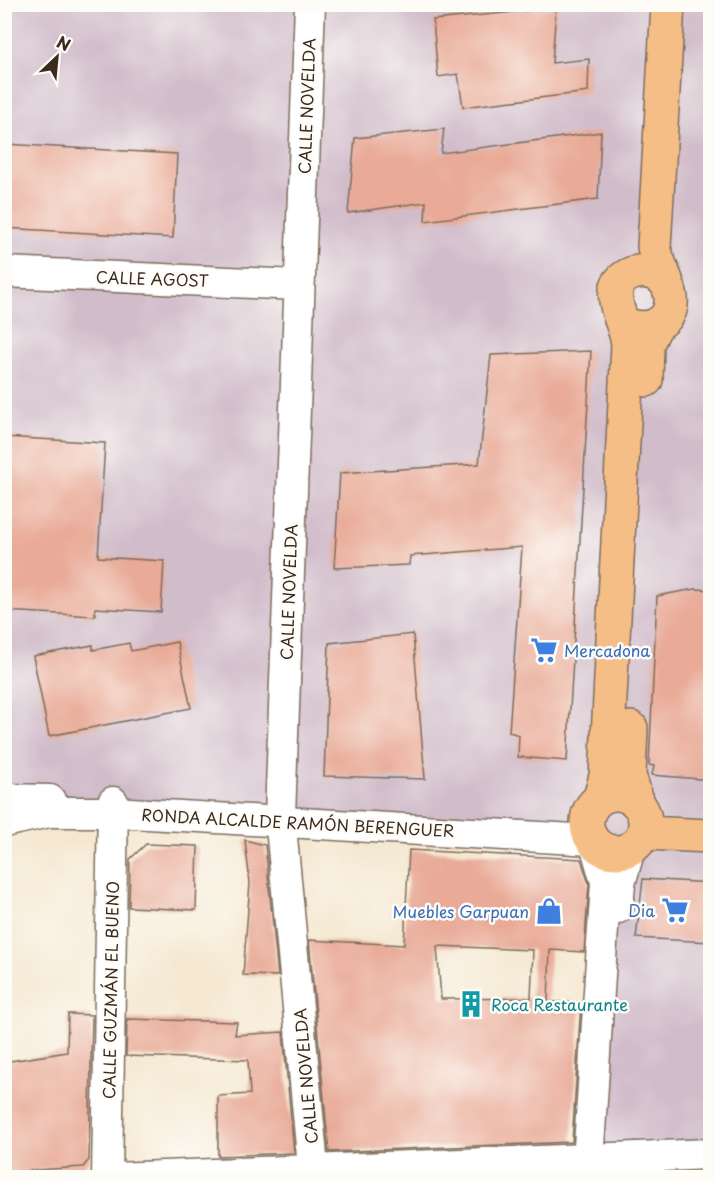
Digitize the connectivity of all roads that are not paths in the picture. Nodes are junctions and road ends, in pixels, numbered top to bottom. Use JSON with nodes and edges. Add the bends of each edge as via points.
{"nodes":[{"id":1,"x":310,"y":4,"type":"edge"},
{"id":2,"x":650,"y":4,"type":"edge"},
{"id":3,"x":668,"y":4,"type":"edge"},
{"id":4,"x":4,"y":272,"type":"edge"},
{"id":5,"x":629,"y":275,"type":"junction"},
{"id":6,"x":664,"y":280,"type":"junction"},
{"id":7,"x":299,"y":285,"type":"junction"},
{"id":8,"x":621,"y":317,"type":"junction"},
{"id":9,"x":656,"y":325,"type":"junction"},
{"id":10,"x":4,"y":799,"type":"edge"},
{"id":11,"x":113,"y":807,"type":"junction"},
{"id":12,"x":280,"y":816,"type":"junction"},
{"id":13,"x":4,"y":822,"type":"edge"},
{"id":14,"x":593,"y":826,"type":"junction"},
{"id":15,"x":637,"y":828,"type":"junction"},
{"id":16,"x":711,"y":836,"type":"edge"},
{"id":17,"x":711,"y":1154,"type":"edge"},
{"id":18,"x":594,"y":1168,"type":"edge"},
{"id":19,"x":314,"y":1173,"type":"edge"},
{"id":20,"x":107,"y":1178,"type":"edge"},
{"id":21,"x":113,"y":1178,"type":"edge"}],
"edges":[{"from":1,"to":7,"type":"street","name":"CALLE NOVELDA"},
{"from":2,"to":5,"type":"main road","via":[[637,243]]},
{"from":3,"to":6,"type":"main road","via":[[654,247]]},
{"from":4,"to":7,"type":"street","name":"CALLE AGOST"},
{"from":5,"to":6,"type":"main road","via":[[647,271]]},
{"from":5,"to":8,"type":"main road","via":[[615,293]]},
{"from":6,"to":9,"type":"main road","via":[[672,302],[667,315]]},
{"from":7,"to":12,"type":"street","name":"CALLE NOVELDA"},
{"from":8,"to":9,"type":"main road","via":[[638,327]]},
{"from":8,"to":14,"type":"main road","via":[[628,344],[606,776]]},
{"from":9,"to":15,"type":"main road","via":[[647,344],[629,776]]},
{"from":10,"to":11,"type":"street","name":"RONDA ALCALDE RAMÓN BERENGUER"},
{"from":11,"to":12,"type":"street","name":"RONDA ALCALDE RAMÓN BERENGUER"},
{"from":11,"to":13,"type":"street","name":"RONDA ALCALDE RAMÓN BERENGUER","via":[[49,812]]},
{"from":11,"to":20,"type":"street","name":"CALLE GUZMÁN EL BUENO"},
{"from":12,"to":14,"type":"street","name":"RONDA ALCALDE RAMÓN BERENGUER"},
{"from":12,"to":19,"type":"street","name":"CALLE NOVELDA"},
{"from":14,"to":15,"type":"main road","via":[[612,852]]},
{"from":14,"to":15,"type":"main road","via":[[617,794]]},
{"from":14,"to":18,"type":"street","via":[[606,882]]},
{"from":15,"to":16,"type":"main road"},
{"from":15,"to":18,"type":"street","via":[[620,884]]},
{"from":17,"to":18,"type":"street"},
{"from":18,"to":19,"type":"street"},
{"from":19,"to":21,"type":"street"}]}
